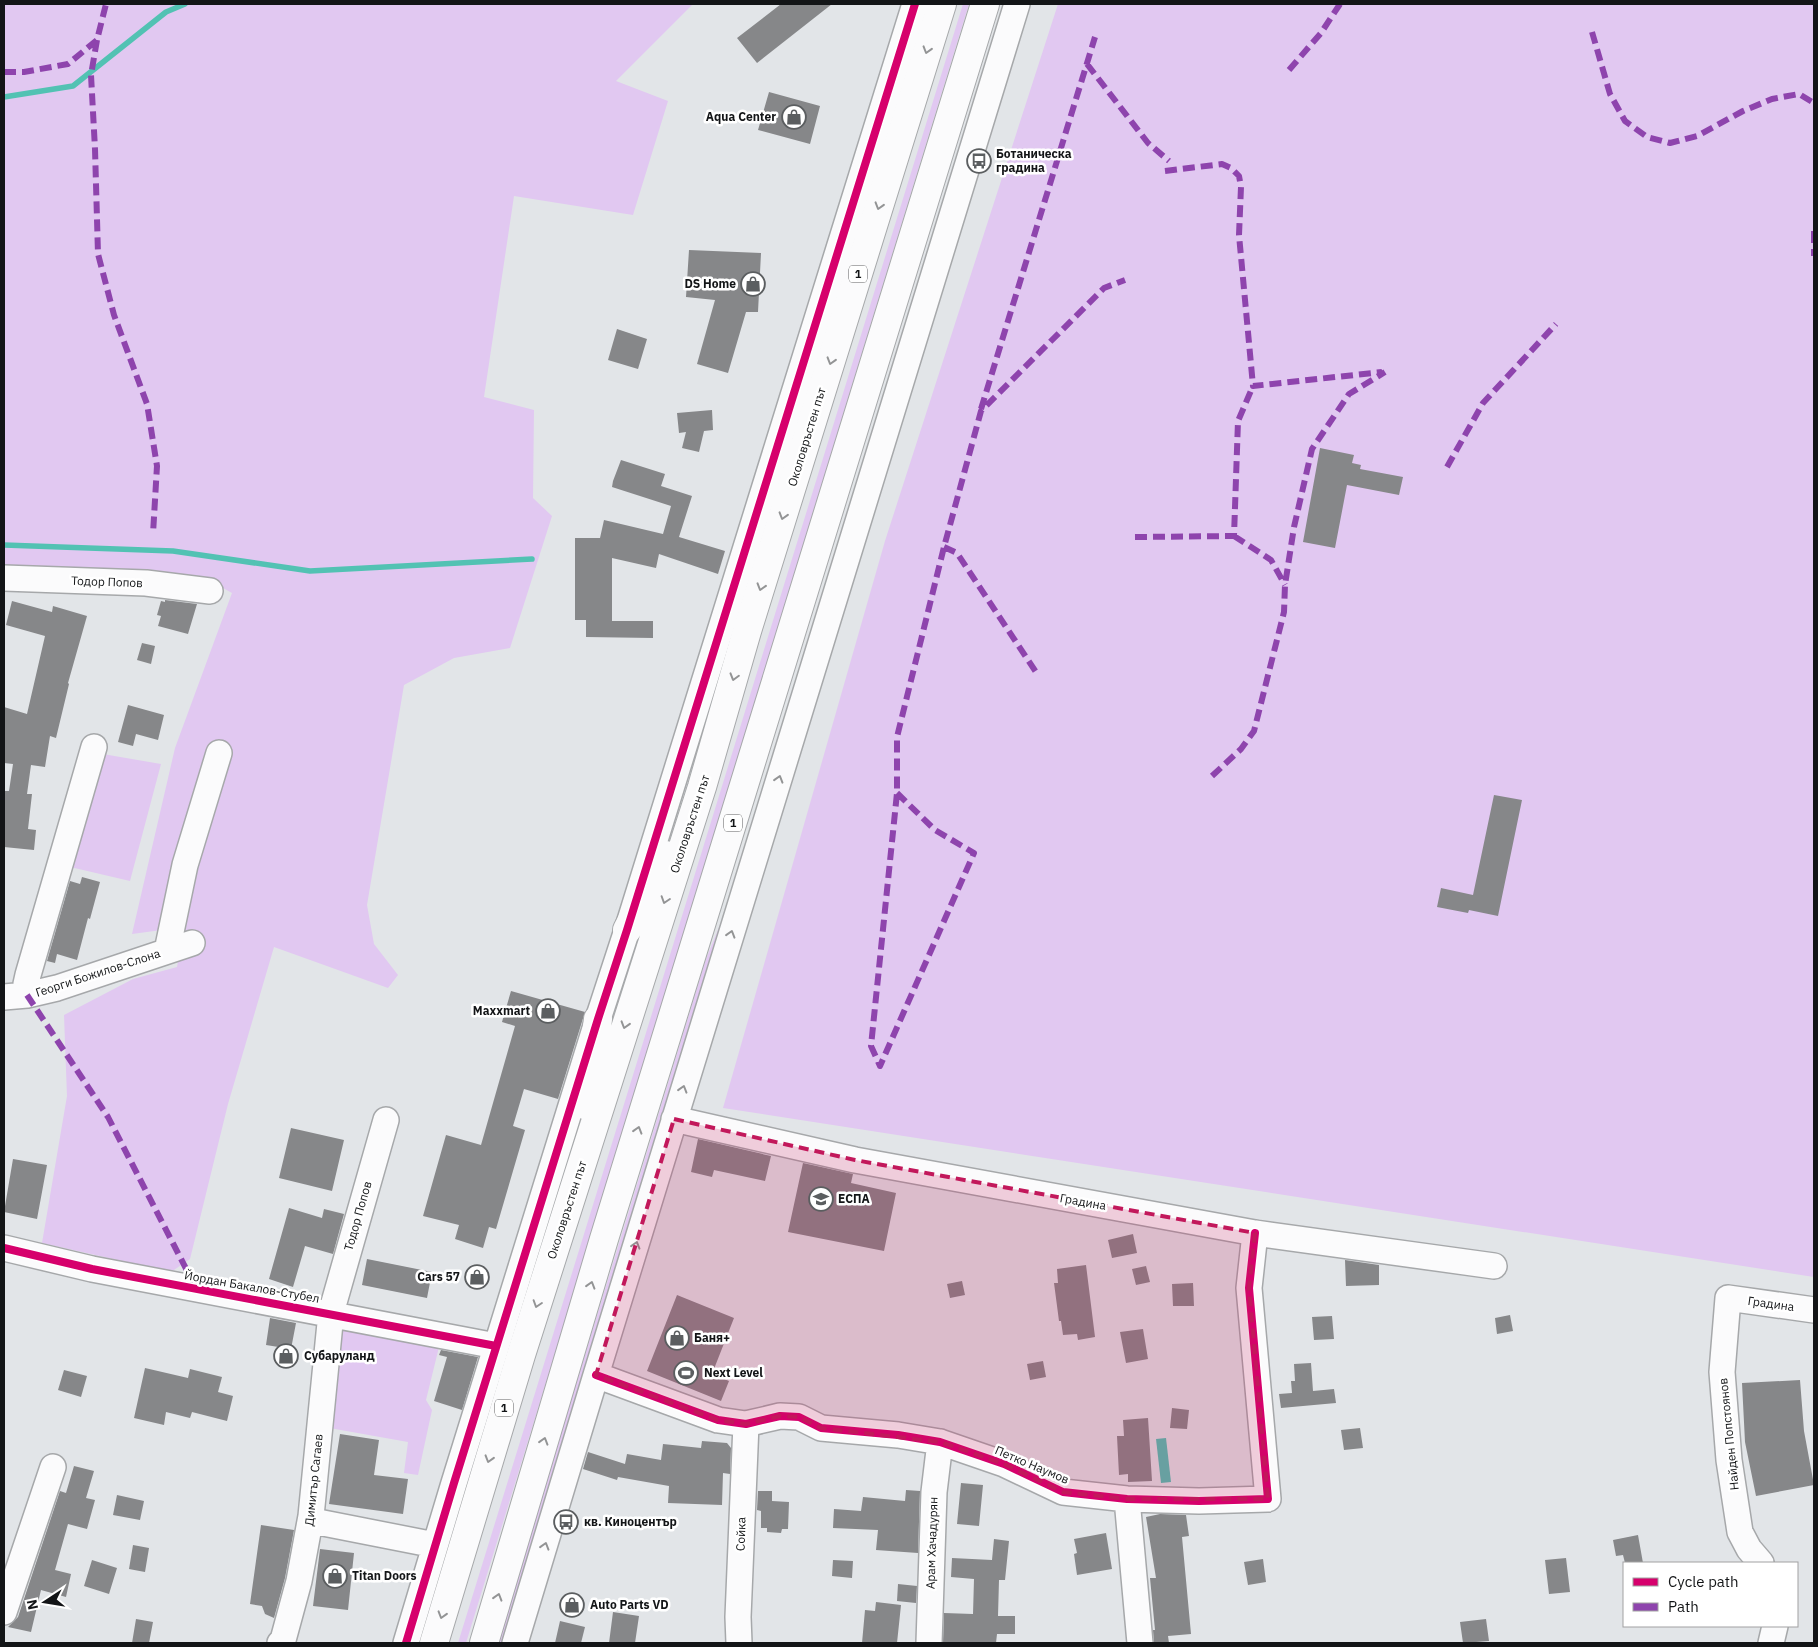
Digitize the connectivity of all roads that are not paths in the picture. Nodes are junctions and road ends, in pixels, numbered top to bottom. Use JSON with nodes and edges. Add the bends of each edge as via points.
{"nodes":[{"id":1,"x":915,"y":4,"type":"edge"},
{"id":2,"x":942,"y":4,"type":"edge"},
{"id":3,"x":985,"y":4,"type":"edge"},
{"id":4,"x":1017,"y":4,"type":"edge"},
{"id":5,"x":4,"y":578,"type":"edge"},
{"id":6,"x":210,"y":590,"type":"dead end"},
{"id":7,"x":94,"y":748,"type":"dead end"},
{"id":8,"x":219,"y":753,"type":"dead end"},
{"id":9,"x":702,"y":788,"type":"junction"},
{"id":10,"x":627,"y":930,"type":"junction"},
{"id":11,"x":192,"y":943,"type":"dead end"},
{"id":12,"x":167,"y":951,"type":"junction"},
{"id":13,"x":16,"y":996,"type":"edge"},
{"id":14,"x":598,"y":1019,"type":"junction"},
{"id":15,"x":674,"y":1119,"type":"junction"},
{"id":16,"x":386,"y":1120,"type":"dead end"},
{"id":17,"x":578,"y":1174,"type":"junction"},
{"id":18,"x":1255,"y":1233,"type":"junction"},
{"id":19,"x":4,"y":1248,"type":"edge"},
{"id":20,"x":1494,"y":1266,"type":"dead end"},
{"id":21,"x":1728,"y":1298,"type":"joint"},
{"id":22,"x":1814,"y":1310,"type":"edge"},
{"id":23,"x":331,"y":1313,"type":"junction"},
{"id":24,"x":496,"y":1346,"type":"junction"},
{"id":25,"x":596,"y":1375,"type":"junction"},
{"id":26,"x":746,"y":1424,"type":"junction"},
{"id":27,"x":940,"y":1442,"type":"junction"},
{"id":28,"x":53,"y":1468,"type":"dead end"},
{"id":29,"x":1127,"y":1499,"type":"junction"},
{"id":30,"x":311,"y":1516,"type":"junction"},
{"id":31,"x":435,"y":1545,"type":"junction"},
{"id":32,"x":1760,"y":1562,"type":"edge"},
{"id":33,"x":4,"y":1612,"type":"edge"},
{"id":34,"x":1775,"y":1627,"type":"edge"},
{"id":35,"x":280,"y":1643,"type":"edge"},
{"id":36,"x":406,"y":1643,"type":"edge"},
{"id":37,"x":434,"y":1643,"type":"edge"},
{"id":38,"x":484,"y":1643,"type":"edge"},
{"id":39,"x":516,"y":1643,"type":"edge"},
{"id":40,"x":739,"y":1643,"type":"edge"},
{"id":41,"x":929,"y":1643,"type":"edge"},
{"id":42,"x":1140,"y":1643,"type":"edge"},
{"id":43,"x":1772,"y":1643,"type":"edge"}],
"edges":[{"from":1,"to":10,"type":"street"},
{"from":2,"to":9,"type":"highway","name":"Околовръстен път","number":"1","one_way":true,"via":[[747,630]]},
{"from":38,"to":3,"type":"highway","number":"1","one_way":true,"via":[[607,1230]]},
{"from":15,"to":4,"type":"street","one_way":true},
{"from":5,"to":6,"type":"street","name":"Тодор Попов","via":[[146,583]]},
{"from":7,"to":13,"type":"street","via":[[26,984]]},
{"from":8,"to":12,"type":"street","via":[[185,865]]},
{"from":9,"to":10,"type":"highway"},
{"from":9,"to":17,"type":"highway","name":"Околовръстен път","number":"1","one_way":true},
{"from":10,"to":14,"type":"street"},
{"from":11,"to":12,"type":"street","name":"Георги Божилов-Слона"},
{"from":12,"to":13,"type":"street","name":"Георги Божилов-Слона","via":[[57,988]]},
{"from":14,"to":17,"type":"highway"},
{"from":14,"to":24,"type":"street"},
{"from":15,"to":18,"type":"street","name":"Градина","via":[[855,1160]]},
{"from":25,"to":15,"type":"street","one_way":true},
{"from":16,"to":23,"type":"street","name":"Тодор Попов"},
{"from":17,"to":37,"type":"highway","name":"Околовръстен път","number":"1","one_way":true},
{"from":18,"to":20,"type":"street","name":"Градина"},
{"from":18,"to":29,"type":"street","name":"Петко Наумов","via":[[1249,1288],[1268,1499]]},
{"from":19,"to":23,"type":"street","name":"Йордан Бакалов-Стубел","via":[[92,1269]]},
{"from":21,"to":22,"type":"street","name":"Градина"},
{"from":21,"to":32,"type":"street","name":"Найден Попстоянов","via":[[1722,1372],[1729,1460],[1740,1532]]},
{"from":23,"to":24,"type":"street","name":"Йордан Бакалов-Стубел"},
{"from":23,"to":30,"type":"street","name":"Димитър Сагаев"},
{"from":24,"to":31,"type":"street"},
{"from":25,"to":26,"type":"street","name":"Петко Наумов","via":[[718,1420]]},
{"from":39,"to":25,"type":"street","one_way":true},
{"from":26,"to":27,"type":"street","name":"Петко Наумов","via":[[780,1416],[799,1417],[821,1428]]},
{"from":26,"to":40,"type":"street","name":"Сойка"},
{"from":27,"to":29,"type":"street","name":"Петко Наумов","via":[[1004,1464],[1063,1492]]},
{"from":27,"to":41,"type":"street","name":"Арам Хачадурян","via":[[934,1492]]},
{"from":28,"to":33,"type":"street"},
{"from":29,"to":42,"type":"street"},
{"from":30,"to":31,"type":"street","via":[[318,1522]]},
{"from":30,"to":35,"type":"street","name":"Димитър Сагаев","via":[[299,1581]]},
{"from":31,"to":36,"type":"street"},
{"from":34,"to":43,"type":"street"}]}
